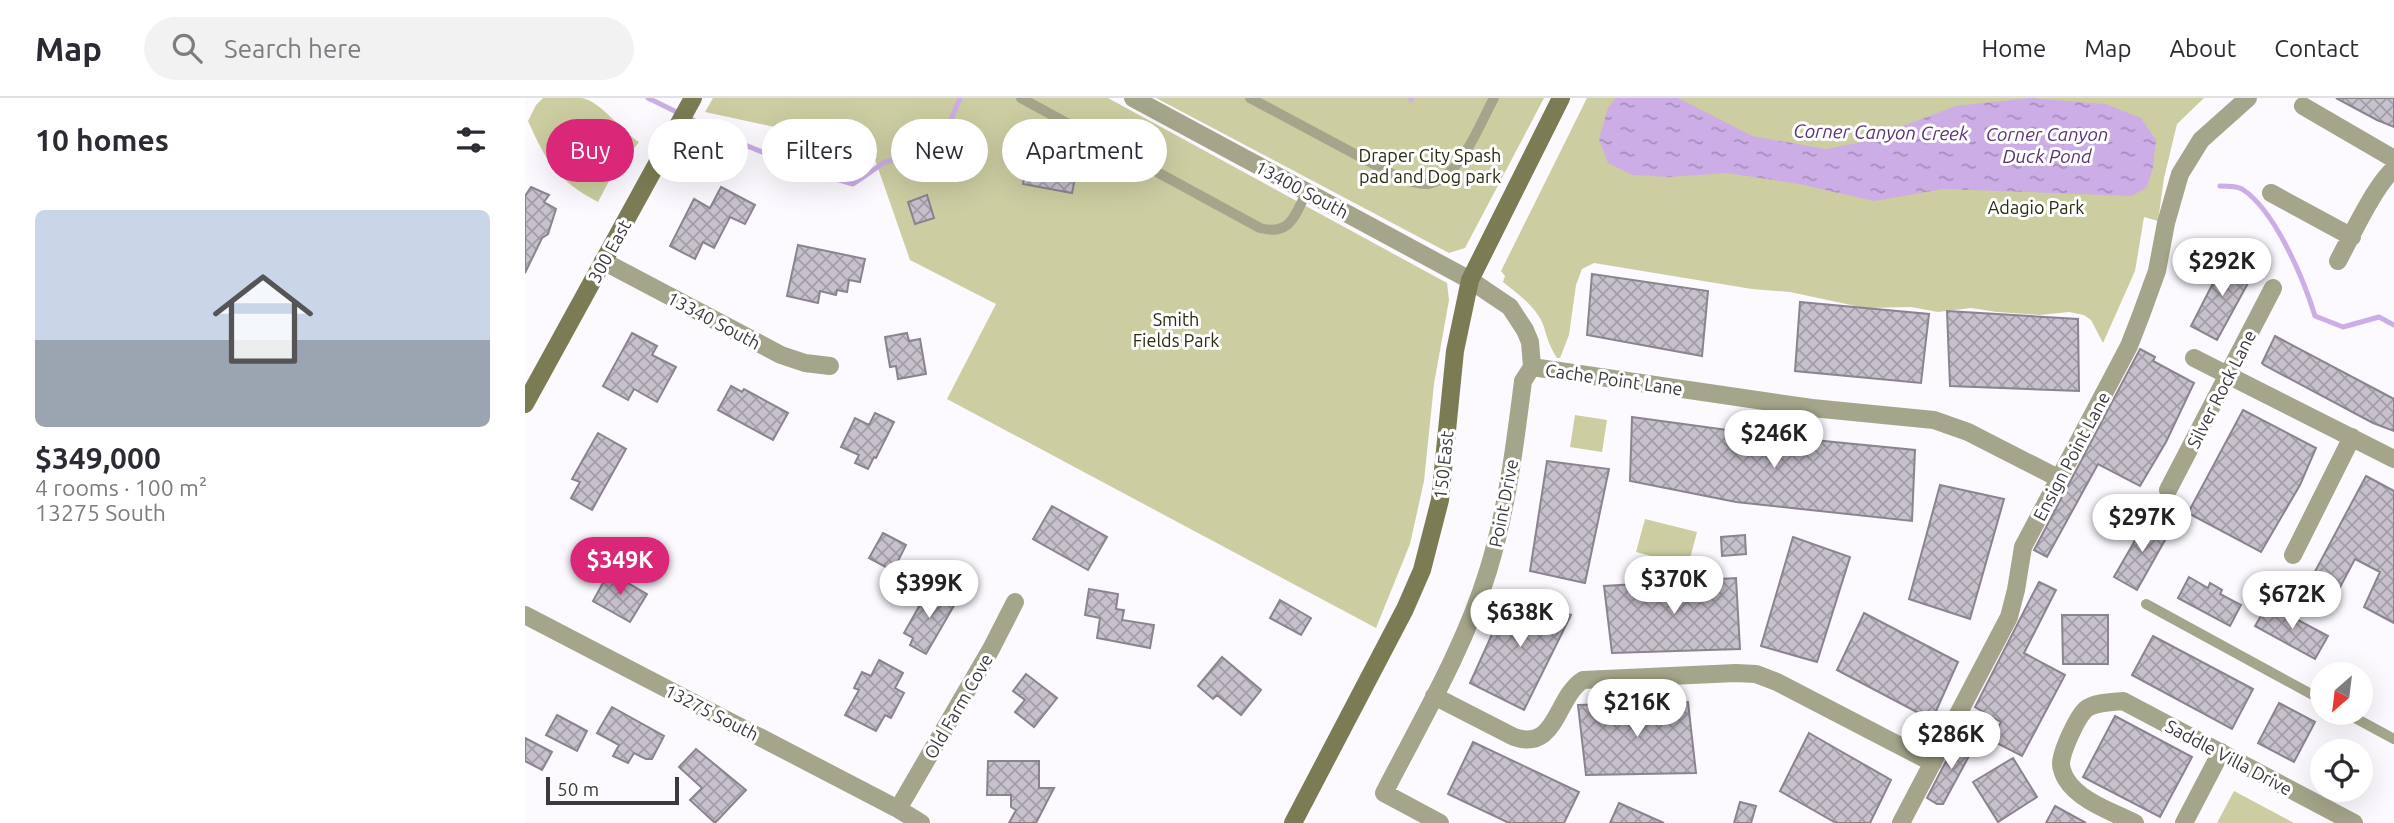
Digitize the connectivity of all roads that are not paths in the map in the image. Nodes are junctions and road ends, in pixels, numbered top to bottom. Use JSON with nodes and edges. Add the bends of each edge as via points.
{"nodes":[{"id":1,"x":1021,"y":98,"type":"edge"},
{"id":2,"x":1133,"y":98,"type":"edge"},
{"id":3,"x":1250,"y":98,"type":"edge"},
{"id":4,"x":1494,"y":98,"type":"edge"},
{"id":5,"x":1561,"y":98,"type":"edge"},
{"id":6,"x":2248,"y":98,"type":"edge"},
{"id":7,"x":691,"y":101,"type":"edge"},
{"id":8,"x":2303,"y":106,"type":"dead end"},
{"id":9,"x":2394,"y":159,"type":"edge"},
{"id":10,"x":2394,"y":169,"type":"edge"},
{"id":11,"x":1307,"y":191,"type":"junction"},
{"id":12,"x":2271,"y":193,"type":"dead end"},
{"id":13,"x":2352,"y":237,"type":"junction"},
{"id":14,"x":603,"y":261,"type":"junction"},
{"id":15,"x":2338,"y":261,"type":"dead end"},
{"id":16,"x":1470,"y":280,"type":"junction"},
{"id":17,"x":2273,"y":288,"type":"dead end"},
{"id":18,"x":2194,"y":358,"type":"dead end"},
{"id":19,"x":830,"y":366,"type":"dead end"},
{"id":20,"x":1532,"y":367,"type":"junction"},
{"id":21,"x":2229,"y":376,"type":"junction"},
{"id":22,"x":525,"y":404,"type":"edge"},
{"id":23,"x":2352,"y":437,"type":"junction"},
{"id":24,"x":2394,"y":459,"type":"edge"},
{"id":25,"x":2058,"y":478,"type":"junction"},
{"id":26,"x":2168,"y":490,"type":"dead end"},
{"id":27,"x":2293,"y":555,"type":"dead end"},
{"id":28,"x":1015,"y":602,"type":"dead end"},
{"id":29,"x":2146,"y":604,"type":"dead end"},
{"id":30,"x":525,"y":615,"type":"edge"},
{"id":31,"x":2310,"y":693,"type":"edge"},
{"id":32,"x":1434,"y":696,"type":"junction"},
{"id":33,"x":2368,"y":725,"type":"edge"},
{"id":34,"x":2394,"y":739,"type":"edge"},
{"id":35,"x":2221,"y":752,"type":"junction"},
{"id":36,"x":1933,"y":763,"type":"junction"},
{"id":37,"x":898,"y":809,"type":"junction"},
{"id":38,"x":921,"y":823,"type":"edge"},
{"id":39,"x":1293,"y":823,"type":"edge"},
{"id":40,"x":1440,"y":823,"type":"edge"},
{"id":41,"x":1901,"y":823,"type":"edge"},
{"id":42,"x":2135,"y":823,"type":"edge"},
{"id":43,"x":2183,"y":823,"type":"edge"},
{"id":44,"x":2354,"y":823,"type":"edge"}],
"edges":[{"from":1,"to":11,"type":"lane","via":[[1260,228],[1275,232],[1289,225]]},
{"from":2,"to":11,"type":"street","name":"13400 South"},
{"from":3,"to":4,"type":"lane","via":[[1396,176],[1428,184],[1453,170]]},
{"from":5,"to":16,"type":"street","name":"150 East"},
{"from":6,"to":25,"type":"street","name":"Ensign Point Lane","via":[[2201,140],[2180,174],[2157,271],[2129,346]]},
{"from":7,"to":14,"type":"street","name":"300 East"},
{"from":8,"to":9,"type":"street"},
{"from":10,"to":13,"type":"street"},
{"from":11,"to":16,"type":"street","name":"13400 South"},
{"from":12,"to":13,"type":"street"},
{"from":13,"to":15,"type":"street"},
{"from":14,"to":19,"type":"street","name":"13340 South","via":[[781,355]]},
{"from":14,"to":22,"type":"street","name":"300 East"},
{"from":16,"to":20,"type":"street","via":[[1518,317],[1530,342]]},
{"from":16,"to":39,"type":"street","name":"150 East","via":[[1453,362],[1440,500],[1422,570]]},
{"from":17,"to":21,"type":"street","name":"Silver Rock Lane"},
{"from":18,"to":21,"type":"street"},
{"from":20,"to":25,"type":"street","name":"Cache Point Lane","via":[[1934,421],[1968,432]]},
{"from":20,"to":32,"type":"street","name":"Point Drive","via":[[1523,381],[1502,521],[1488,572]]},
{"from":21,"to":23,"type":"street"},
{"from":21,"to":26,"type":"street","name":"Silver Rock Lane"},
{"from":23,"to":24,"type":"street"},
{"from":23,"to":27,"type":"street"},
{"from":25,"to":36,"type":"street","name":"Ensign Point Lane","via":[[2022,547],[2009,617]]},
{"from":28,"to":37,"type":"street","name":"Old Farm Cove"},
{"from":29,"to":31,"type":"lane"},
{"from":30,"to":37,"type":"street","name":"13275 South"},
{"from":32,"to":36,"type":"street","via":[[1528,740],[1548,732],[1570,693],[1583,681],[1756,674]]},
{"from":32,"to":40,"type":"street","name":"Point Drive","via":[[1384,793]]},
{"from":33,"to":34,"type":"lane"},
{"from":35,"to":42,"type":"street","name":"Saddle Villa Drive","via":[[2123,701],[2086,709],[2065,748],[2061,764],[2065,778],[2085,797]]},
{"from":35,"to":43,"type":"street"},
{"from":35,"to":44,"type":"street","name":"Saddle Villa Drive"},
{"from":36,"to":41,"type":"street","name":"Ensign Point Lane"},
{"from":37,"to":38,"type":"street","name":"13275 South"}]}
